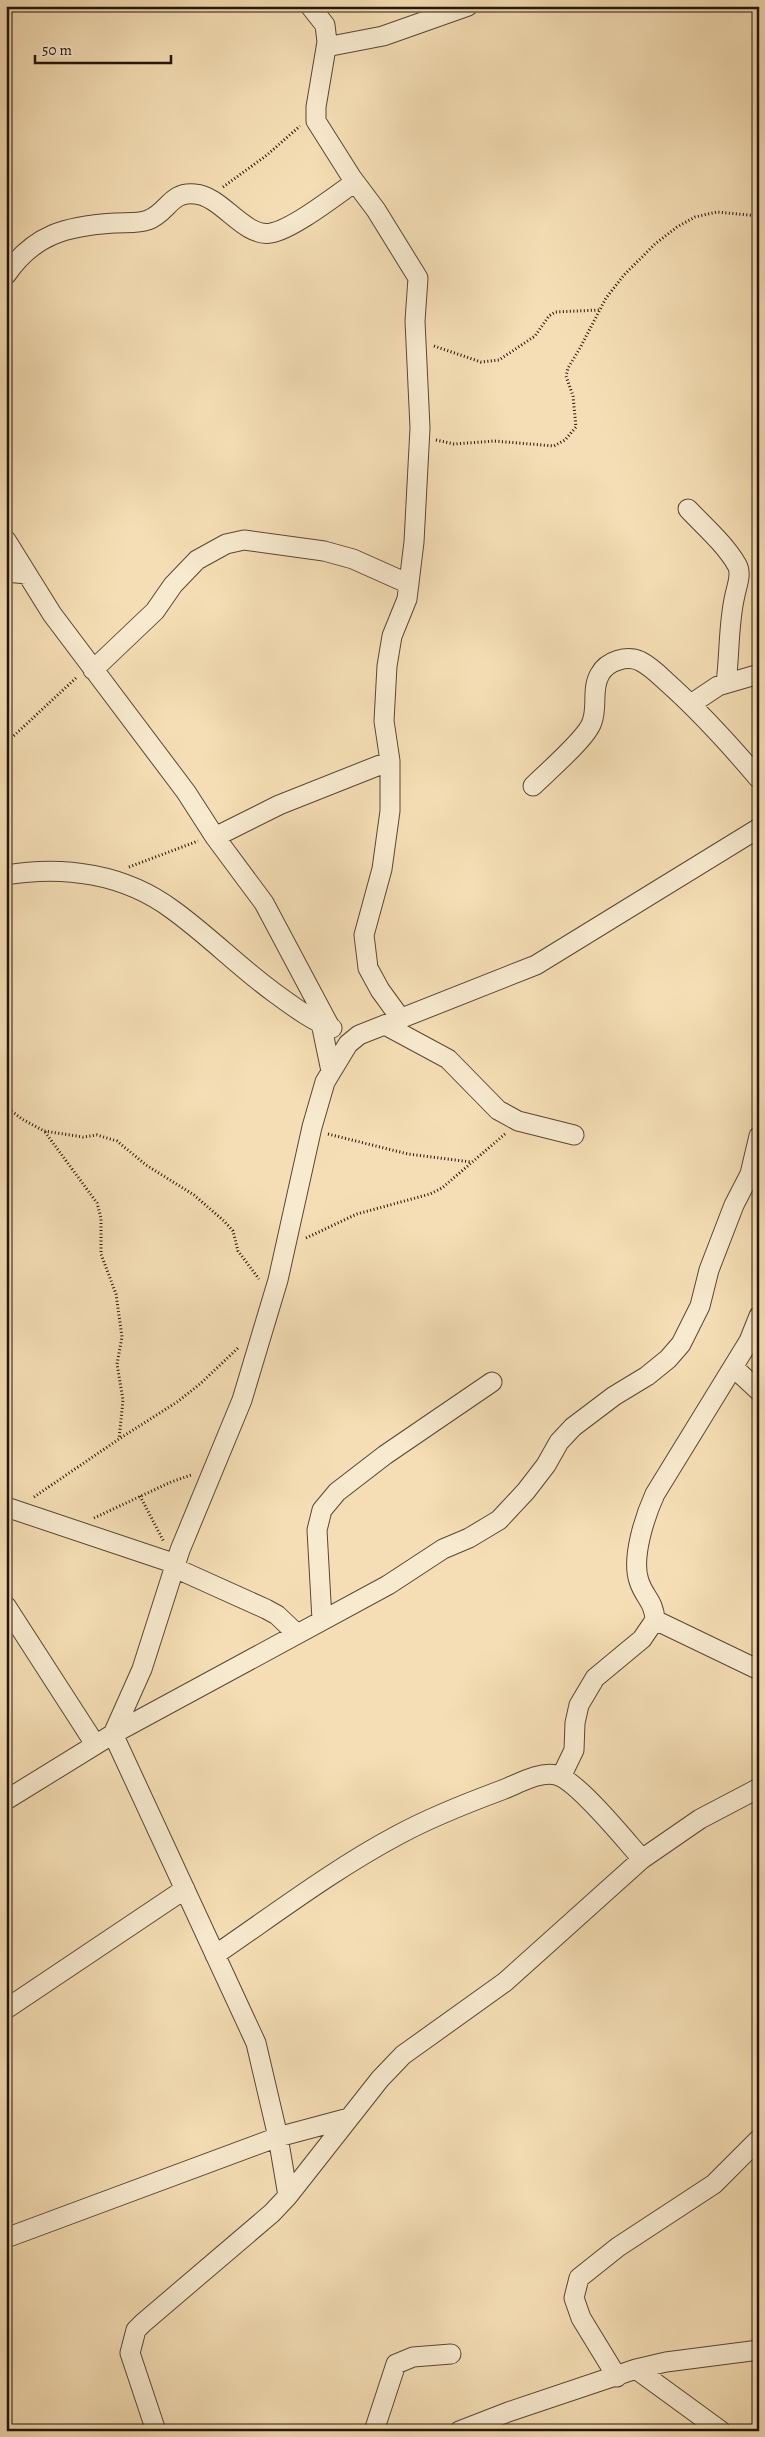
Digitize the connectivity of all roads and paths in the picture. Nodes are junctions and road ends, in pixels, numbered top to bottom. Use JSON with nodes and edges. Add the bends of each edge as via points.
{"nodes":[{"id":1,"x":310,"y":6,"type":"edge"},
{"id":2,"x":468,"y":6,"type":"edge"},
{"id":3,"x":326,"y":47,"type":"junction"},
{"id":4,"x":316,"y":112,"type":"junction"},
{"id":5,"x":355,"y":182,"type":"junction"},
{"id":6,"x":206,"y":197,"type":"junction"},
{"id":7,"x":759,"y":216,"type":"edge"},
{"id":8,"x":6,"y":274,"type":"edge"},
{"id":9,"x":599,"y":310,"type":"junction"},
{"id":10,"x":416,"y":343,"type":"junction"},
{"id":11,"x":420,"y":434,"type":"junction"},
{"id":12,"x":688,"y":509,"type":"dead end"},
{"id":13,"x":6,"y":540,"type":"edge"},
{"id":14,"x":6,"y":572,"type":"edge"},
{"id":15,"x":28,"y":574,"type":"junction"},
{"id":16,"x":409,"y":584,"type":"junction"},
{"id":17,"x":91,"y":667,"type":"junction"},
{"id":18,"x":759,"y":674,"type":"edge"},
{"id":19,"x":726,"y":683,"type":"junction"},
{"id":20,"x":690,"y":704,"type":"junction"},
{"id":21,"x":6,"y":743,"type":"edge"},
{"id":22,"x":390,"y":761,"type":"junction"},
{"id":23,"x":759,"y":779,"type":"edge"},
{"id":24,"x":533,"y":786,"type":"dead end"},
{"id":25,"x":759,"y":828,"type":"edge"},
{"id":26,"x":215,"y":837,"type":"junction"},
{"id":27,"x":6,"y":875,"type":"edge"},
{"id":28,"x":107,"y":876,"type":"junction"},
{"id":29,"x":393,"y":1022,"type":"junction"},
{"id":30,"x":326,"y":1025,"type":"junction"},
{"id":31,"x":359,"y":1035,"type":"junction"},
{"id":32,"x":331,"y":1071,"type":"junction"},
{"id":33,"x":6,"y":1107,"type":"edge"},
{"id":34,"x":515,"y":1120,"type":"junction"},
{"id":35,"x":312,"y":1127,"type":"junction"},
{"id":36,"x":44,"y":1132,"type":"junction"},
{"id":37,"x":574,"y":1135,"type":"dead end"},
{"id":38,"x":759,"y":1136,"type":"edge"},
{"id":39,"x":472,"y":1162,"type":"junction"},
{"id":40,"x":755,"y":1175,"type":"edge"},
{"id":41,"x":286,"y":1246,"type":"junction"},
{"id":42,"x":273,"y":1298,"type":"junction"},
{"id":43,"x":759,"y":1316,"type":"edge"},
{"id":44,"x":242,"y":1343,"type":"dead end"},
{"id":45,"x":733,"y":1366,"type":"junction"},
{"id":46,"x":492,"y":1382,"type":"dead end"},
{"id":47,"x":759,"y":1391,"type":"edge"},
{"id":48,"x":119,"y":1439,"type":"junction"},
{"id":49,"x":211,"y":1471,"type":"junction"},
{"id":50,"x":140,"y":1496,"type":"junction"},
{"id":51,"x":12,"y":1508,"type":"edge"},
{"id":52,"x":92,"y":1520,"type":"dead end"},
{"id":53,"x":174,"y":1565,"type":"junction"},
{"id":54,"x":6,"y":1606,"type":"edge"},
{"id":55,"x":322,"y":1620,"type":"junction"},
{"id":56,"x":655,"y":1620,"type":"junction"},
{"id":57,"x":297,"y":1634,"type":"junction"},
{"id":58,"x":759,"y":1670,"type":"edge"},
{"id":59,"x":113,"y":1734,"type":"junction"},
{"id":60,"x":96,"y":1744,"type":"junction"},
{"id":61,"x":561,"y":1776,"type":"junction"},
{"id":62,"x":759,"y":1788,"type":"edge"},
{"id":63,"x":6,"y":1800,"type":"edge"},
{"id":64,"x":642,"y":1860,"type":"junction"},
{"id":65,"x":185,"y":1889,"type":"junction"},
{"id":66,"x":215,"y":1955,"type":"junction"},
{"id":67,"x":6,"y":2009,"type":"edge"},
{"id":68,"x":349,"y":2118,"type":"junction"},
{"id":69,"x":278,"y":2137,"type":"junction"},
{"id":70,"x":759,"y":2139,"type":"edge"},
{"id":71,"x":288,"y":2196,"type":"junction"},
{"id":72,"x":6,"y":2238,"type":"edge"},
{"id":73,"x":759,"y":2350,"type":"edge"},
{"id":74,"x":451,"y":2354,"type":"dead end"},
{"id":75,"x":636,"y":2369,"type":"junction"},
{"id":76,"x":616,"y":2377,"type":"junction"},
{"id":77,"x":156,"y":2431,"type":"edge"},
{"id":78,"x":374,"y":2431,"type":"edge"},
{"id":79,"x":459,"y":2431,"type":"edge"},
{"id":80,"x":721,"y":2431,"type":"edge"}],
"edges":[{"from":1,"to":3,"type":"street","via":[[325,25]]},
{"from":2,"to":3,"type":"street","via":[[383,36]]},
{"from":3,"to":4,"type":"street"},
{"from":4,"to":5,"type":"street","via":[[316,121]]},
{"from":4,"to":6,"type":"path","via":[[267,155]]},
{"from":5,"to":6,"type":"street","via":[[283,229],[270,234],[256,232]]},
{"from":5,"to":10,"type":"street","via":[[418,278]]},
{"from":6,"to":8,"type":"street","via":[[197,194],[177,196],[162,212],[146,221],[82,225],[60,231],[19,256]]},
{"from":7,"to":9,"type":"path","via":[[717,212],[695,217],[677,227],[624,275]]},
{"from":9,"to":10,"type":"path","via":[[555,312],[535,336],[499,360],[481,362]]},
{"from":9,"to":11,"type":"path","via":[[568,368],[566,376],[573,396],[576,427],[565,440],[554,446],[494,441],[454,444]]},
{"from":10,"to":11,"type":"street"},
{"from":11,"to":16,"type":"street"},
{"from":12,"to":19,"type":"street","via":[[738,566],[739,578],[729,623],[730,654]]},
{"from":13,"to":15,"type":"street"},
{"from":14,"to":15,"type":"street"},
{"from":15,"to":17,"type":"street","via":[[52,614]]},
{"from":16,"to":17,"type":"street","via":[[362,562],[324,551],[244,540],[226,544],[197,560],[173,585],[154,612]]},
{"from":16,"to":22,"type":"street","via":[[407,599],[392,636],[387,666],[384,721]]},
{"from":17,"to":21,"type":"path"},
{"from":17,"to":26,"type":"street","via":[[186,792]]},
{"from":18,"to":19,"type":"street"},
{"from":19,"to":20,"type":"street"},
{"from":20,"to":23,"type":"street"},
{"from":20,"to":24,"type":"street","via":[[649,666],[638,660],[614,661],[600,672],[594,694],[594,715],[588,732]]},
{"from":22,"to":26,"type":"street","via":[[279,805]]},
{"from":22,"to":29,"type":"street","via":[[390,812],[385,846],[377,892],[364,935],[368,968]]},
{"from":25,"to":29,"type":"street","via":[[536,965]]},
{"from":26,"to":28,"type":"path"},
{"from":26,"to":30,"type":"street","via":[[264,903]]},
{"from":27,"to":28,"type":"street","via":[[71,871]]},
{"from":28,"to":30,"type":"street","via":[[172,909],[259,982],[305,1015]]},
{"from":29,"to":31,"type":"street"},
{"from":29,"to":34,"type":"street","via":[[448,1059],[498,1110]]},
{"from":30,"to":31,"type":"street"},
{"from":30,"to":32,"type":"street"},
{"from":31,"to":32,"type":"street","via":[[348,1044]]},
{"from":32,"to":35,"type":"street"},
{"from":33,"to":36,"type":"path"},
{"from":34,"to":37,"type":"street"},
{"from":34,"to":39,"type":"path","via":[[505,1134]]},
{"from":35,"to":39,"type":"path","via":[[347,1140],[408,1154]]},
{"from":35,"to":41,"type":"street"},
{"from":36,"to":42,"type":"path","via":[[109,1137],[194,1195],[233,1231],[238,1251]]},
{"from":36,"to":48,"type":"path","via":[[97,1202],[101,1218],[101,1254],[116,1294],[122,1337],[117,1364],[122,1400]]},
{"from":38,"to":40,"type":"street"},
{"from":39,"to":41,"type":"path","via":[[453,1180],[430,1194],[357,1214]]},
{"from":40,"to":55,"type":"street","via":[[734,1205],[709,1270],[700,1306],[681,1344],[668,1359],[573,1427],[526,1491],[499,1520]]},
{"from":41,"to":42,"type":"street"},
{"from":42,"to":49,"type":"street","via":[[242,1400]]},
{"from":43,"to":45,"type":"street","via":[[749,1341]]},
{"from":44,"to":48,"type":"path","via":[[177,1402]]},
{"from":45,"to":47,"type":"street"},
{"from":45,"to":56,"type":"street","via":[[667,1473],[645,1518],[638,1575],[652,1602]]},
{"from":46,"to":55,"type":"street","via":[[385,1454],[337,1492],[322,1510],[317,1530]]},
{"from":48,"to":51,"type":"path"},
{"from":49,"to":50,"type":"path","via":[[193,1474]]},
{"from":49,"to":53,"type":"street"},
{"from":50,"to":52,"type":"path"},
{"from":50,"to":53,"type":"path","via":[[168,1547]]},
{"from":51,"to":53,"type":"street"},
{"from":53,"to":57,"type":"street","via":[[277,1615]]},
{"from":53,"to":59,"type":"street","via":[[142,1669]]},
{"from":54,"to":60,"type":"street"},
{"from":55,"to":57,"type":"street"},
{"from":56,"to":58,"type":"street"},
{"from":56,"to":61,"type":"street","via":[[642,1639],[594,1678],[576,1715],[574,1750]]},
{"from":57,"to":59,"type":"street"},
{"from":59,"to":60,"type":"street"},
{"from":59,"to":65,"type":"street"},
{"from":60,"to":63,"type":"street"},
{"from":61,"to":64,"type":"street","via":[[600,1811]]},
{"from":61,"to":66,"type":"street","via":[[538,1776],[462,1805],[399,1834],[328,1877]]},
{"from":62,"to":64,"type":"street","via":[[700,1819]]},
{"from":64,"to":68,"type":"street","via":[[504,1982],[403,2055]]},
{"from":65,"to":66,"type":"street"},
{"from":65,"to":67,"type":"street"},
{"from":66,"to":69,"type":"street","via":[[256,2043]]},
{"from":68,"to":69,"type":"street"},
{"from":68,"to":71,"type":"street"},
{"from":69,"to":71,"type":"street"},
{"from":69,"to":72,"type":"street"},
{"from":70,"to":76,"type":"street","via":[[714,2184],[618,2247],[579,2278],[574,2298]]},
{"from":71,"to":77,"type":"street","via":[[260,2225],[136,2330],[131,2362]]},
{"from":73,"to":75,"type":"street"},
{"from":74,"to":78,"type":"street","via":[[413,2357],[396,2364]]},
{"from":75,"to":76,"type":"street"},
{"from":75,"to":80,"type":"street"},
{"from":76,"to":79,"type":"street"}]}
